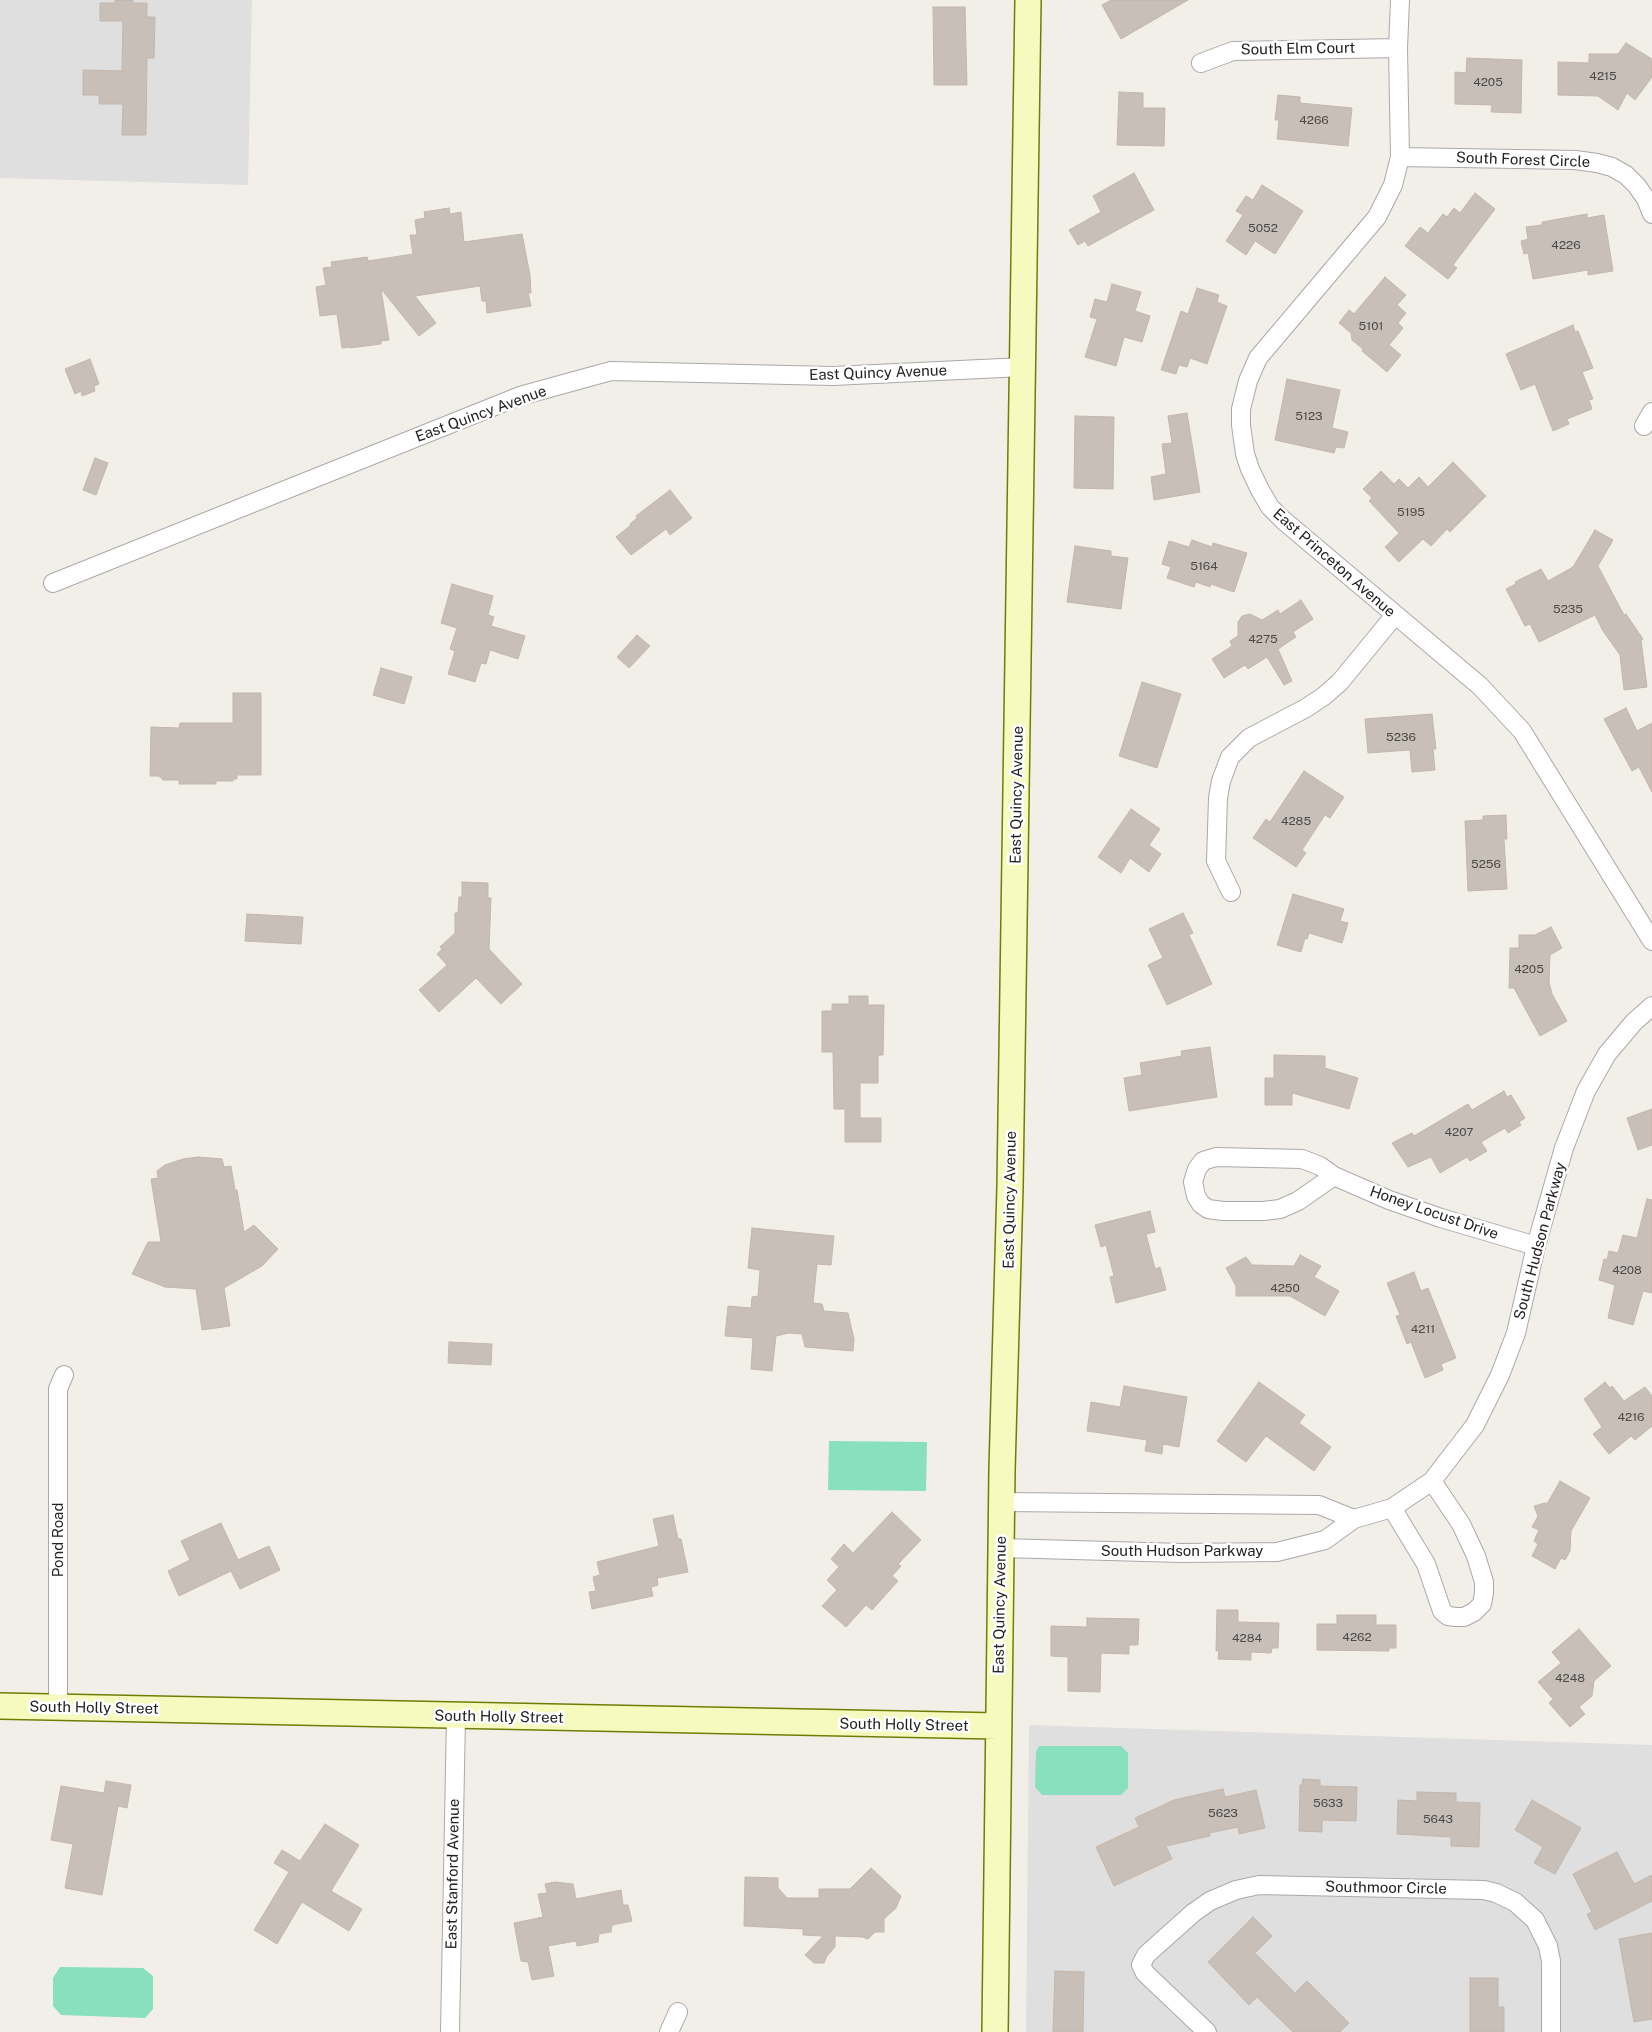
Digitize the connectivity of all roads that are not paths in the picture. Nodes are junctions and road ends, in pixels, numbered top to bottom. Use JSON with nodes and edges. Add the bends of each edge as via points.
{"nodes":[{"id":1,"x":1028,"y":0,"type":"edge"},
{"id":2,"x":1400,"y":0,"type":"edge"},
{"id":3,"x":1398,"y":48,"type":"junction"},
{"id":4,"x":1201,"y":63,"type":"dead end"},
{"id":5,"x":1400,"y":157,"type":"junction"},
{"id":6,"x":1652,"y":214,"type":"edge"},
{"id":7,"x":1023,"y":367,"type":"junction"},
{"id":8,"x":53,"y":583,"type":"dead end"},
{"id":9,"x":1395,"y":616,"type":"junction"},
{"id":10,"x":1231,"y":892,"type":"dead end"},
{"id":11,"x":1652,"y":941,"type":"edge"},
{"id":12,"x":1652,"y":1006,"type":"edge"},
{"id":13,"x":1334,"y":1176,"type":"junction"},
{"id":14,"x":1536,"y":1246,"type":"junction"},
{"id":15,"x":64,"y":1375,"type":"dead end"},
{"id":16,"x":1432,"y":1481,"type":"junction"},
{"id":17,"x":1002,"y":1502,"type":"junction"},
{"id":18,"x":1392,"y":1508,"type":"junction"},
{"id":19,"x":1354,"y":1519,"type":"junction"},
{"id":20,"x":1001,"y":1548,"type":"junction"},
{"id":21,"x":0,"y":1706,"type":"edge"},
{"id":22,"x":58,"y":1707,"type":"junction"},
{"id":23,"x":456,"y":1716,"type":"junction"},
{"id":24,"x":998,"y":1726,"type":"junction"},
{"id":25,"x":678,"y":2012,"type":"dead end"},
{"id":26,"x":450,"y":2032,"type":"edge"},
{"id":27,"x":669,"y":2032,"type":"edge"},
{"id":28,"x":995,"y":2032,"type":"edge"},
{"id":29,"x":1207,"y":2032,"type":"edge"},
{"id":30,"x":1550,"y":2032,"type":"edge"}],
"edges":[{"from":1,"to":7,"type":"street","name":"East Quincy Avenue"},
{"from":2,"to":3,"type":"street","name":"East Princeton Avenue"},
{"from":3,"to":4,"type":"street","name":"South Elm Court","via":[[1233,51]]},
{"from":3,"to":5,"type":"street","name":"East Princeton Avenue"},
{"from":5,"to":6,"type":"street","name":"South Forest Circle","via":[[1597,163],[1626,175],[1646,199]]},
{"from":5,"to":9,"type":"street","name":"East Princeton Avenue","via":[[1393,185],[1377,217],[1258,358],[1241,409],[1245,454],[1270,507]]},
{"from":7,"to":8,"type":"street","name":"East Quincy Avenue","via":[[833,376],[611,371],[520,396]]},
{"from":7,"to":17,"type":"street","name":"East Quincy Avenue","via":[[1011,1168]]},
{"from":9,"to":10,"type":"street","via":[[1340,682],[1324,696],[1249,738],[1230,757],[1218,798],[1216,862]]},
{"from":9,"to":11,"type":"street","name":"East Princeton Avenue","via":[[1480,686],[1522,731]]},
{"from":12,"to":14,"type":"street","name":"South Hudson Parkway","via":[[1607,1054],[1586,1091],[1564,1148]]},
{"from":13,"to":13,"type":"street","name":"Honey Locust Drive","via":[[1302,1159],[1216,1157],[1203,1161],[1193,1182],[1196,1196],[1208,1209],[1263,1211],[1280,1209],[1298,1201]]},
{"from":13,"to":14,"type":"street","name":"Honey Locust Drive","via":[[1441,1218]]},
{"from":14,"to":16,"type":"street","name":"South Hudson Parkway","via":[[1516,1333],[1500,1376],[1476,1425]]},
{"from":15,"to":22,"type":"street","name":"Pond Road","via":[[58,1389]]},
{"from":16,"to":18,"type":"street","name":"South Hudson Parkway"},
{"from":16,"to":18,"type":"street","via":[[1461,1524],[1476,1556],[1484,1593],[1482,1604],[1474,1612],[1456,1617],[1442,1611],[1426,1564]]},
{"from":17,"to":19,"type":"street","via":[[1319,1505]]},
{"from":17,"to":20,"type":"street","name":"East Quincy Avenue"},
{"from":18,"to":19,"type":"street","name":"South Hudson Parkway"},
{"from":19,"to":20,"type":"street","name":"South Hudson Parkway","via":[[1325,1540],[1277,1552]]},
{"from":20,"to":24,"type":"street","name":"East Quincy Avenue"},
{"from":21,"to":22,"type":"street","name":"South Holly Street"},
{"from":22,"to":23,"type":"street","name":"South Holly Street"},
{"from":23,"to":24,"type":"street","name":"South Holly Street"},
{"from":23,"to":26,"type":"street","name":"East Stanford Avenue"},
{"from":24,"to":28,"type":"street","name":"East Quincy Avenue"},
{"from":25,"to":27,"type":"street"},
{"from":29,"to":30,"type":"street","name":"Southmoor Circle","via":[[1145,1973],[1142,1965],[1146,1955],[1210,1901],[1259,1885],[1484,1890],[1515,1902],[1543,1932],[1551,1961]]}]}
